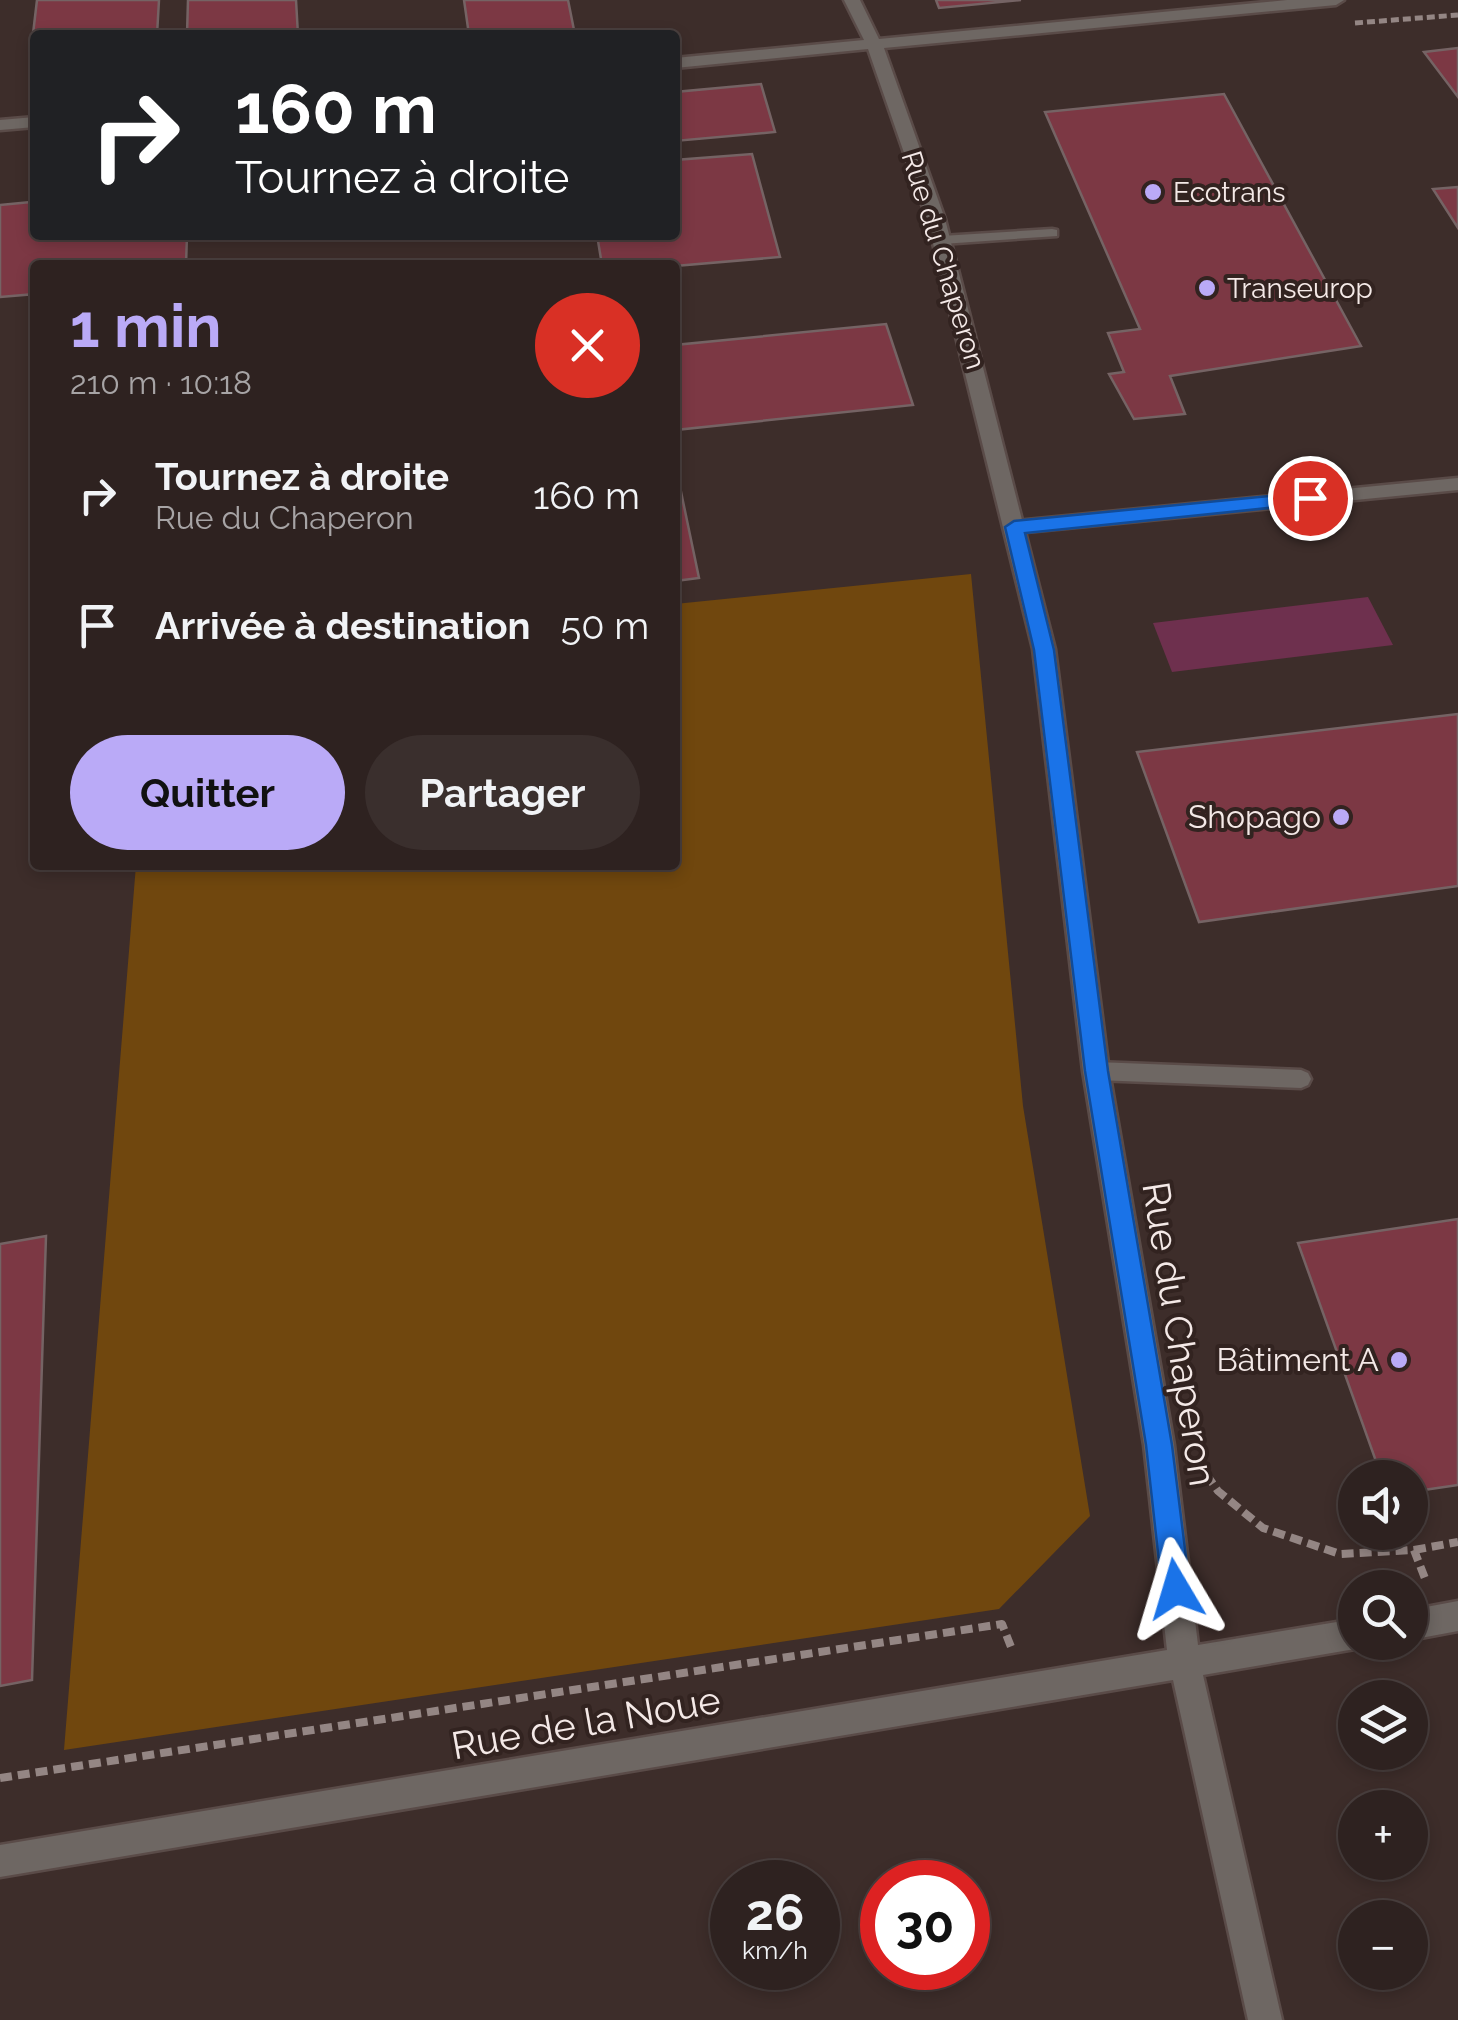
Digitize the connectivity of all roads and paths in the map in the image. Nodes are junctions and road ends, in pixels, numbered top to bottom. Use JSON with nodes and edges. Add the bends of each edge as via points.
{"nodes":[{"id":1,"x":852,"y":0,"type":"edge"},
{"id":2,"x":1336,"y":0,"type":"edge"},
{"id":3,"x":1264,"y":3,"type":"edge"},
{"id":4,"x":875,"y":46,"type":"junction"},
{"id":5,"x":680,"y":63,"type":"edge"},
{"id":6,"x":30,"y":122,"type":"edge"},
{"id":7,"x":0,"y":125,"type":"edge"},
{"id":8,"x":1052,"y":233,"type":"dead end"},
{"id":9,"x":942,"y":240,"type":"junction"},
{"id":10,"x":1458,"y":484,"type":"edge"},
{"id":11,"x":1014,"y":527,"type":"junction"},
{"id":12,"x":1096,"y":1071,"type":"junction"},
{"id":13,"x":1301,"y":1080,"type":"dead end"},
{"id":14,"x":1159,"y":1445,"type":"junction"},
{"id":15,"x":1458,"y":1542,"type":"edge"},
{"id":16,"x":1428,"y":1547,"type":"edge"},
{"id":17,"x":1414,"y":1550,"type":"joint"},
{"id":18,"x":1436,"y":1620,"type":"edge"},
{"id":19,"x":1338,"y":1637,"type":"edge"},
{"id":20,"x":1184,"y":1660,"type":"junction"},
{"id":21,"x":1028,"y":1689,"type":"junction"},
{"id":22,"x":0,"y":1778,"type":"edge"},
{"id":23,"x":0,"y":1862,"type":"edge"},
{"id":24,"x":1265,"y":2020,"type":"edge"}],
"edges":[{"from":1,"to":4,"type":"street","name":"Rue du Chaperon"},
{"from":2,"to":3,"type":"street"},
{"from":3,"to":4,"type":"street"},
{"from":4,"to":5,"type":"street"},
{"from":4,"to":9,"type":"street","name":"Rue du Chaperon"},
{"from":6,"to":7,"type":"street"},
{"from":8,"to":9,"type":"lane"},
{"from":9,"to":11,"type":"street","name":"Rue du Chaperon"},
{"from":10,"to":11,"type":"lane"},
{"from":11,"to":12,"type":"street","name":"Rue du Chaperon","via":[[1044,650]]},
{"from":12,"to":13,"type":"lane"},
{"from":12,"to":14,"type":"street","name":"Rue du Chaperon"},
{"from":14,"to":17,"type":"path","via":[[1201,1450],[1218,1491],[1263,1528],[1340,1554]]},
{"from":14,"to":20,"type":"street","name":"Rue du Chaperon"},
{"from":15,"to":16,"type":"path"},
{"from":17,"to":18,"type":"path"},
{"from":19,"to":20,"type":"street","name":"Rue de la Noue"},
{"from":20,"to":21,"type":"street","name":"Rue de la Noue"},
{"from":20,"to":24,"type":"street","name":"Rue du Chaperon"},
{"from":21,"to":22,"type":"path","via":[[1002,1624]]},
{"from":21,"to":23,"type":"street","name":"Rue de la Noue"}]}
